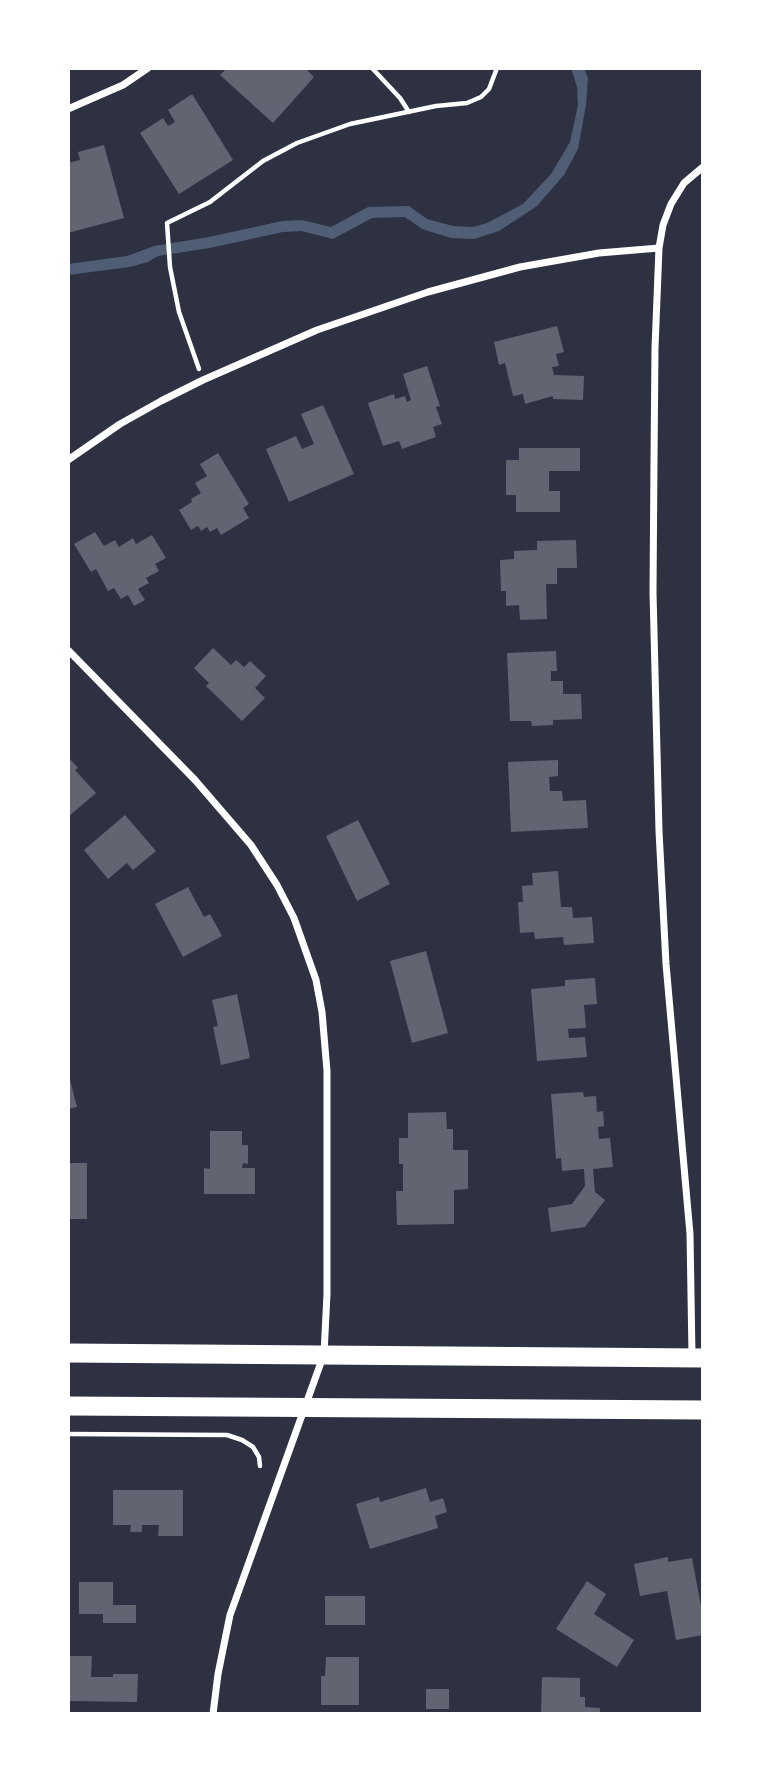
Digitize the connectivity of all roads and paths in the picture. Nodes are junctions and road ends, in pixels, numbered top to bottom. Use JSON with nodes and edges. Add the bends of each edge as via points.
{"nodes":[{"id":1,"x":148,"y":68,"type":"edge"},
{"id":2,"x":372,"y":68,"type":"edge"},
{"id":3,"x":497,"y":68,"type":"edge"},
{"id":4,"x":68,"y":109,"type":"edge"},
{"id":5,"x":409,"y":112,"type":"junction"},
{"id":6,"x":703,"y":167,"type":"edge"},
{"id":7,"x":659,"y":248,"type":"junction"},
{"id":8,"x":203,"y":380,"type":"junction"},
{"id":9,"x":68,"y":460,"type":"edge"},
{"id":10,"x":68,"y":650,"type":"edge"},
{"id":11,"x":68,"y":1353,"type":"edge"},
{"id":12,"x":324,"y":1354,"type":"junction"},
{"id":13,"x":697,"y":1358,"type":"edge"},
{"id":14,"x":68,"y":1406,"type":"edge"},
{"id":15,"x":305,"y":1408,"type":"junction"},
{"id":16,"x":703,"y":1410,"type":"edge"},
{"id":17,"x":68,"y":1434,"type":"edge"},
{"id":18,"x":260,"y":1466,"type":"dead end"},
{"id":19,"x":213,"y":1714,"type":"edge"}],
"edges":[{"from":1,"to":4,"type":"street","via":[[123,85]]},
{"from":2,"to":5,"type":"path"},
{"from":3,"to":5,"type":"path","via":[[481,97]]},
{"from":5,"to":8,"type":"path","via":[[350,124],[297,143],[262,161],[210,202],[167,223],[179,312]]},
{"from":6,"to":7,"type":"street","via":[[684,183],[671,204]]},
{"from":7,"to":8,"type":"street","via":[[570,257],[463,282],[317,330]]},
{"from":7,"to":13,"type":"street","via":[[653,530],[657,755],[666,964]]},
{"from":8,"to":9,"type":"street","via":[[120,424]]},
{"from":10,"to":12,"type":"street","via":[[195,780],[251,845],[282,893],[304,944],[316,980],[326,1042]]},
{"from":11,"to":12,"type":"highway"},
{"from":12,"to":13,"type":"highway"},
{"from":12,"to":15,"type":"street"},
{"from":14,"to":15,"type":"highway"},
{"from":15,"to":16,"type":"highway"},
{"from":15,"to":19,"type":"street","via":[[230,1615]]},
{"from":17,"to":18,"type":"path","via":[[227,1435],[253,1447]]}]}
